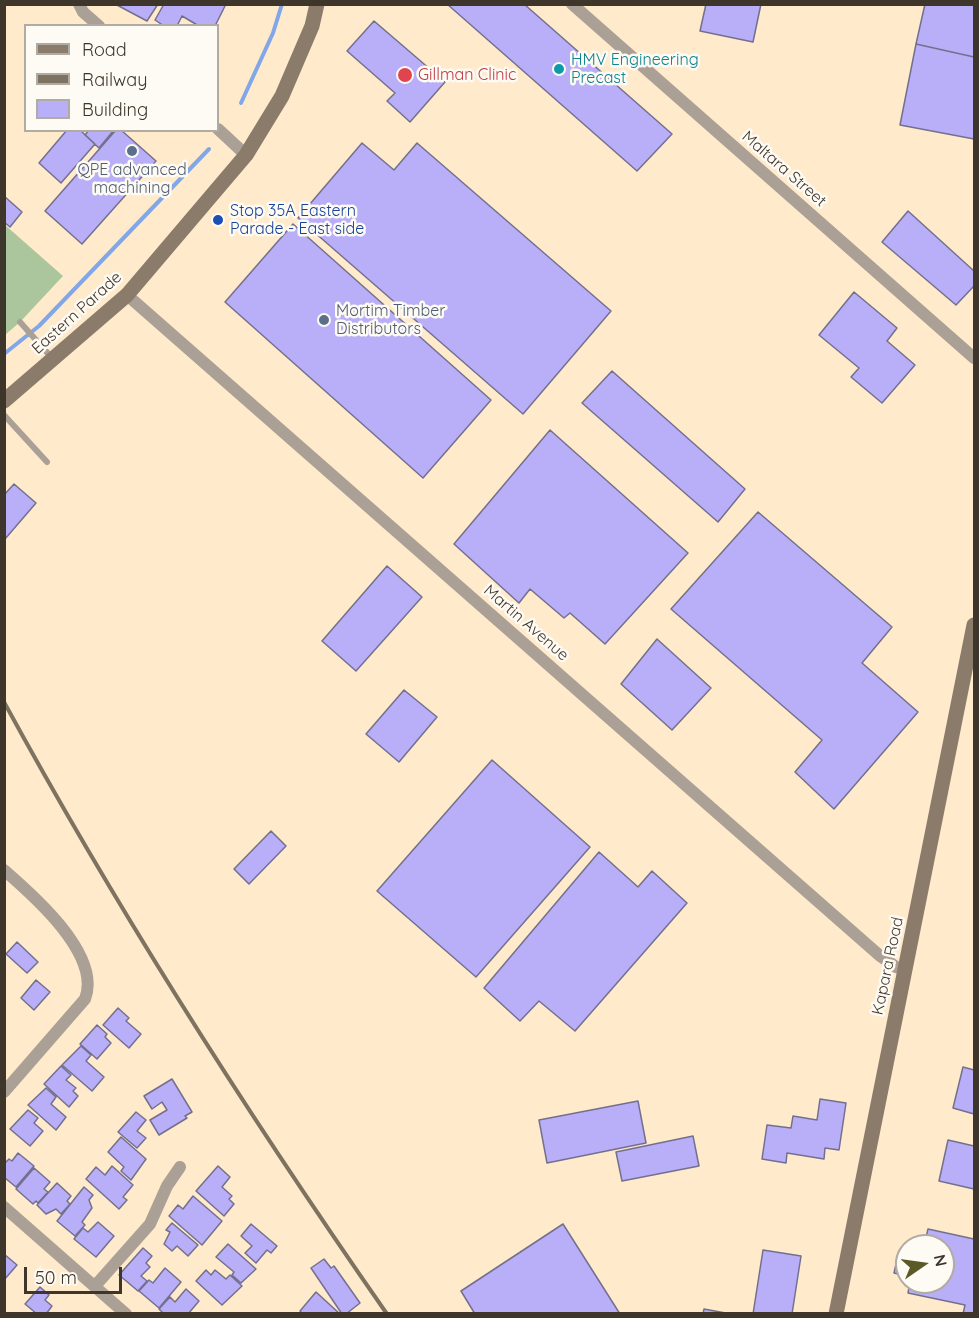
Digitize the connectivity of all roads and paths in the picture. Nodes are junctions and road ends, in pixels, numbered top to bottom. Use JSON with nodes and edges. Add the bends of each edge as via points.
{"nodes":[{"id":1,"x":79,"y":4,"type":"edge"},
{"id":2,"x":317,"y":4,"type":"edge"},
{"id":3,"x":572,"y":4,"type":"edge"},
{"id":4,"x":97,"y":24,"type":"edge"},
{"id":5,"x":219,"y":130,"type":"edge"},
{"id":6,"x":246,"y":155,"type":"junction"},
{"id":7,"x":127,"y":295,"type":"junction"},
{"id":8,"x":20,"y":322,"type":"dead end"},
{"id":9,"x":975,"y":358,"type":"edge"},
{"id":10,"x":53,"y":360,"type":"junction"},
{"id":11,"x":4,"y":401,"type":"edge"},
{"id":12,"x":4,"y":415,"type":"edge"},
{"id":13,"x":46,"y":462,"type":"dead end"},
{"id":14,"x":975,"y":625,"type":"edge"},
{"id":15,"x":4,"y":870,"type":"edge"},
{"id":16,"x":906,"y":970,"type":"junction"},
{"id":17,"x":4,"y":1092,"type":"edge"},
{"id":18,"x":180,"y":1167,"type":"dead end"},
{"id":19,"x":4,"y":1207,"type":"edge"},
{"id":20,"x":95,"y":1286,"type":"junction"},
{"id":21,"x":126,"y":1314,"type":"edge"},
{"id":22,"x":836,"y":1314,"type":"edge"}],
"edges":[{"from":1,"to":4,"type":"street"},
{"from":2,"to":6,"type":"street","name":"Eastern Parade","via":[[312,26],[282,96]]},
{"from":3,"to":9,"type":"street","name":"Maltara Street"},
{"from":5,"to":6,"type":"street"},
{"from":6,"to":7,"type":"street","name":"Eastern Parade"},
{"from":7,"to":10,"type":"street","name":"Eastern Parade"},
{"from":7,"to":16,"type":"street","name":"Martin Avenue","via":[[879,955]]},
{"from":8,"to":10,"type":"lane"},
{"from":10,"to":11,"type":"street","name":"Eastern Parade"},
{"from":12,"to":13,"type":"lane"},
{"from":14,"to":16,"type":"street","name":"Kapara Road"},
{"from":15,"to":17,"type":"street","via":[[48,909],[86,969],[88,992]]},
{"from":16,"to":22,"type":"street","name":"Kapara Road"},
{"from":18,"to":20,"type":"street","via":[[166,1186],[150,1224]]},
{"from":19,"to":20,"type":"street"},
{"from":20,"to":21,"type":"street"}]}
